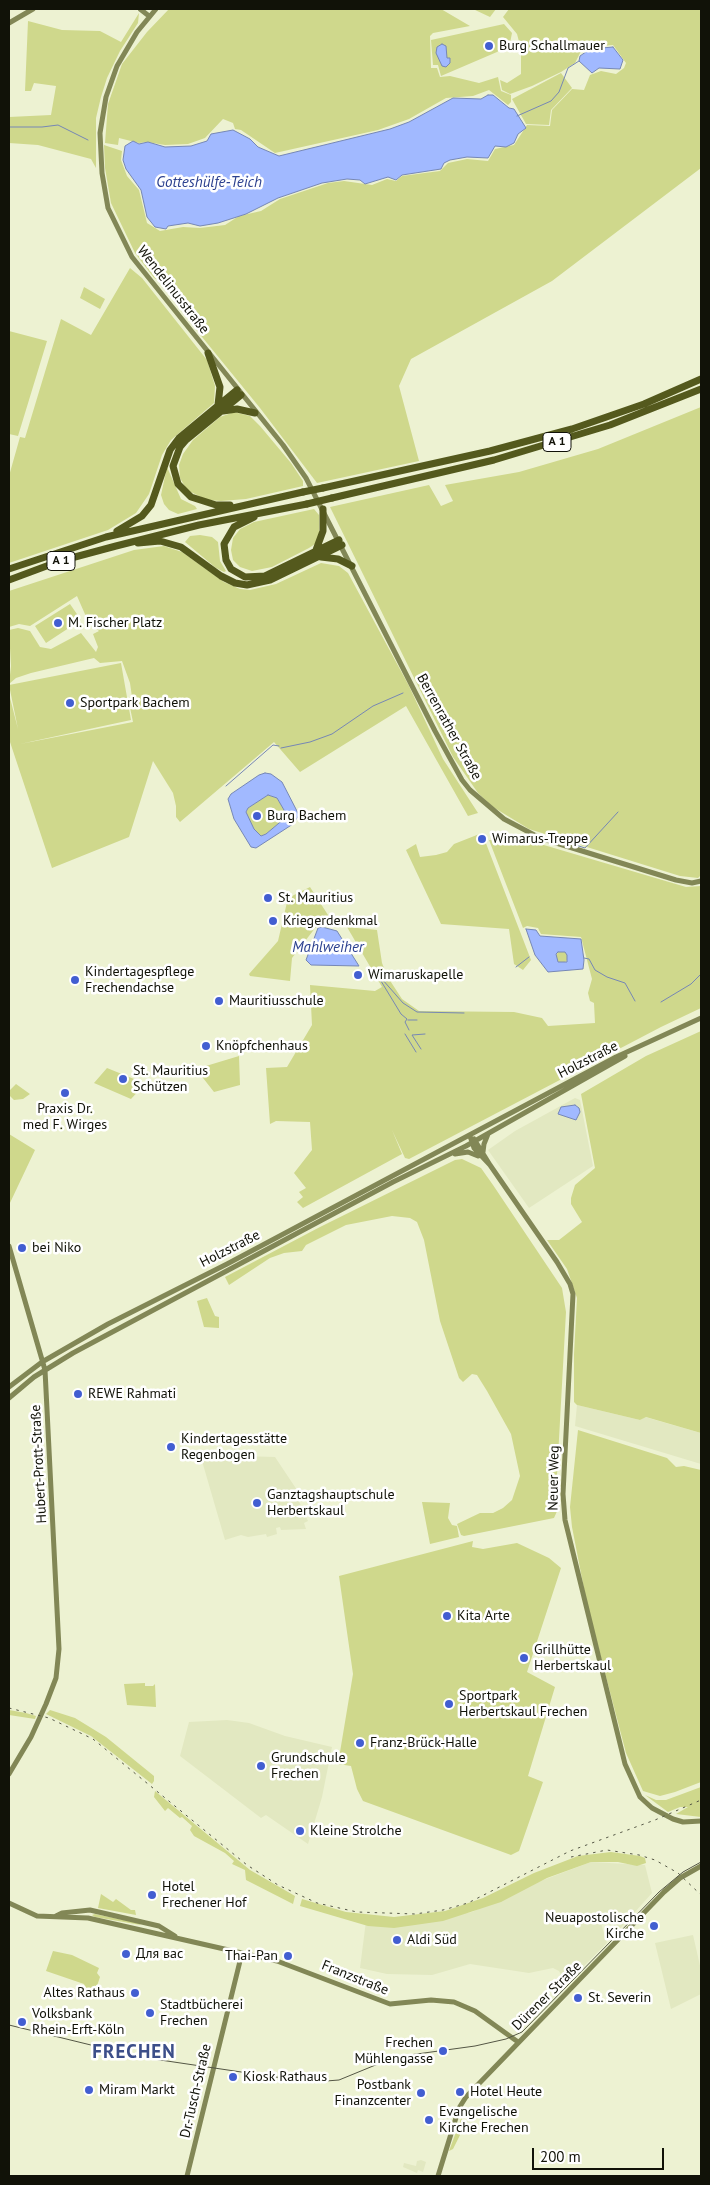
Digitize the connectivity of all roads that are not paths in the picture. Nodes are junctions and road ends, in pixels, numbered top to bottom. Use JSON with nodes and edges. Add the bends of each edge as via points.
{"nodes":[{"id":1,"x":33,"y":9,"type":"edge"},
{"id":2,"x":140,"y":9,"type":"edge"},
{"id":3,"x":156,"y":9,"type":"edge"},
{"id":4,"x":149,"y":16,"type":"junction"},
{"id":5,"x":9,"y":23,"type":"edge"},
{"id":6,"x":208,"y":353,"type":"junction"},
{"id":7,"x":701,"y":379,"type":"edge"},
{"id":8,"x":701,"y":389,"type":"edge"},
{"id":9,"x":239,"y":392,"type":"junction"},
{"id":10,"x":219,"y":408,"type":"junction"},
{"id":11,"x":255,"y":413,"type":"junction"},
{"id":12,"x":246,"y":504,"type":"junction"},
{"id":13,"x":323,"y":510,"type":"junction"},
{"id":14,"x":268,"y":511,"type":"junction"},
{"id":15,"x":106,"y":537,"type":"junction"},
{"id":16,"x":340,"y":543,"type":"junction"},
{"id":17,"x":116,"y":546,"type":"junction"},
{"id":18,"x":316,"y":554,"type":"junction"},
{"id":19,"x":352,"y":566,"type":"junction"},
{"id":20,"x":9,"y":569,"type":"edge"},
{"id":21,"x":9,"y":580,"type":"edge"},
{"id":22,"x":701,"y":881,"type":"edge"},
{"id":23,"x":701,"y":1018,"type":"edge"},
{"id":24,"x":631,"y":1052,"type":"junction"},
{"id":25,"x":489,"y":1132,"type":"junction"},
{"id":26,"x":470,"y":1136,"type":"junction"},
{"id":27,"x":474,"y":1141,"type":"junction"},
{"id":28,"x":482,"y":1155,"type":"junction"},
{"id":29,"x":445,"y":1157,"type":"junction"},
{"id":30,"x":9,"y":1246,"type":"edge"},
{"id":31,"x":42,"y":1362,"type":"junction"},
{"id":32,"x":45,"y":1370,"type":"junction"},
{"id":33,"x":9,"y":1387,"type":"edge"},
{"id":34,"x":9,"y":1398,"type":"edge"},
{"id":35,"x":9,"y":1774,"type":"edge"},
{"id":36,"x":701,"y":1821,"type":"edge"},
{"id":37,"x":701,"y":1866,"type":"edge"},
{"id":38,"x":9,"y":1903,"type":"edge"},
{"id":39,"x":242,"y":1953,"type":"junction"},
{"id":40,"x":518,"y":2042,"type":"junction"},
{"id":41,"x":187,"y":2176,"type":"edge"},
{"id":42,"x":438,"y":2176,"type":"edge"}],
"edges":[{"from":1,"to":5,"type":"main road"},
{"from":2,"to":4,"type":"main road"},
{"from":3,"to":4,"type":"main road","name":"Wendelinusstraße"},
{"from":4,"to":6,"type":"main road","name":"Wendelinusstraße","via":[[125,50],[106,96],[100,133],[104,190],[116,228],[132,257]]},
{"from":6,"to":9,"type":"main road","name":"Wendelinusstraße"},
{"from":6,"to":10,"type":"highway","via":[[220,387]]},
{"from":7,"to":12,"type":"highway","number":"A 1","bridge":true,"via":[[644,404],[490,451]]},
{"from":8,"to":14,"type":"highway","number":"A 1","bridge":true,"via":[[610,425],[521,452]]},
{"from":9,"to":10,"type":"highway"},
{"from":9,"to":11,"type":"main road","name":"Wendelinusstraße"},
{"from":10,"to":11,"type":"highway"},
{"from":10,"to":12,"type":"highway","via":[[180,447],[173,466],[174,475],[182,490],[202,502]]},
{"from":10,"to":15,"type":"highway","via":[[179,438],[170,450],[156,493],[142,516]]},
{"from":11,"to":13,"type":"main road","name":"Wendelinusstraße","via":[[283,445]]},
{"from":12,"to":15,"type":"highway","number":"A 1"},
{"from":13,"to":16,"type":"main road","name":"Wendelinusstraße"},
{"from":13,"to":18,"type":"highway","via":[[323,531]]},
{"from":14,"to":17,"type":"highway","number":"A 1"},
{"from":14,"to":18,"type":"highway","via":[[243,522],[228,536],[224,552],[231,569],[245,577],[265,576]]},
{"from":15,"to":20,"type":"highway","number":"A 1"},
{"from":16,"to":18,"type":"highway"},
{"from":16,"to":19,"type":"main road","name":"Berrenrather Straße"},
{"from":17,"to":18,"type":"highway","via":[[160,541],[171,543],[192,552],[235,584],[247,585],[270,580]]},
{"from":17,"to":21,"type":"highway","number":"A 1","via":[[60,561]]},
{"from":18,"to":19,"type":"highway"},
{"from":19,"to":22,"type":"main road","name":"Berrenrather Straße","via":[[462,780],[495,813],[517,828],[552,843],[676,880]]},
{"from":23,"to":24,"type":"main road"},
{"from":24,"to":25,"type":"main road","name":"Holzstraße"},
{"from":24,"to":26,"type":"main road","name":"Holzstraße"},
{"from":25,"to":27,"type":"main road","name":"Holzstraße"},
{"from":25,"to":28,"type":"main road"},
{"from":26,"to":27,"type":"main road","name":"Neuer Weg"},
{"from":26,"to":31,"type":"main road","name":"Holzstraße","via":[[108,1324]]},
{"from":27,"to":28,"type":"main road","name":"Neuer Weg"},
{"from":27,"to":29,"type":"main road","name":"Holzstraße"},
{"from":28,"to":29,"type":"main road","via":[[468,1152]]},
{"from":28,"to":36,"type":"main road","name":"Neuer Weg","via":[[557,1262],[573,1294],[563,1494],[565,1520],[625,1764],[640,1796],[652,1808],[683,1822]]},
{"from":29,"to":32,"type":"main road","name":"Holzstraße","via":[[156,1307]]},
{"from":30,"to":31,"type":"main road","name":"Hubert-Prott-Straße"},
{"from":31,"to":32,"type":"main road","name":"Hubert-Prott-Straße"},
{"from":31,"to":33,"type":"main road","name":"Holzstraße"},
{"from":32,"to":34,"type":"main road","name":"Holzstraße"},
{"from":32,"to":35,"type":"main road","name":"Hubert-Prott-Straße","via":[[59,1659],[53,1685],[31,1737]]},
{"from":37,"to":40,"type":"main road","name":"Dürener Straße","via":[[664,1892]]},
{"from":38,"to":39,"type":"main road","name":"Franzstraße","via":[[37,1916],[90,1910],[159,1926],[177,1937]]},
{"from":39,"to":40,"type":"main road","name":"Franzstraße","via":[[297,1967],[390,2004],[431,2000],[454,2002],[475,2011]]},
{"from":39,"to":41,"type":"main road","name":"Dr.-Tusch-Straße"},
{"from":40,"to":42,"type":"main road","name":"Dürener Straße","via":[[466,2097]]}]}
